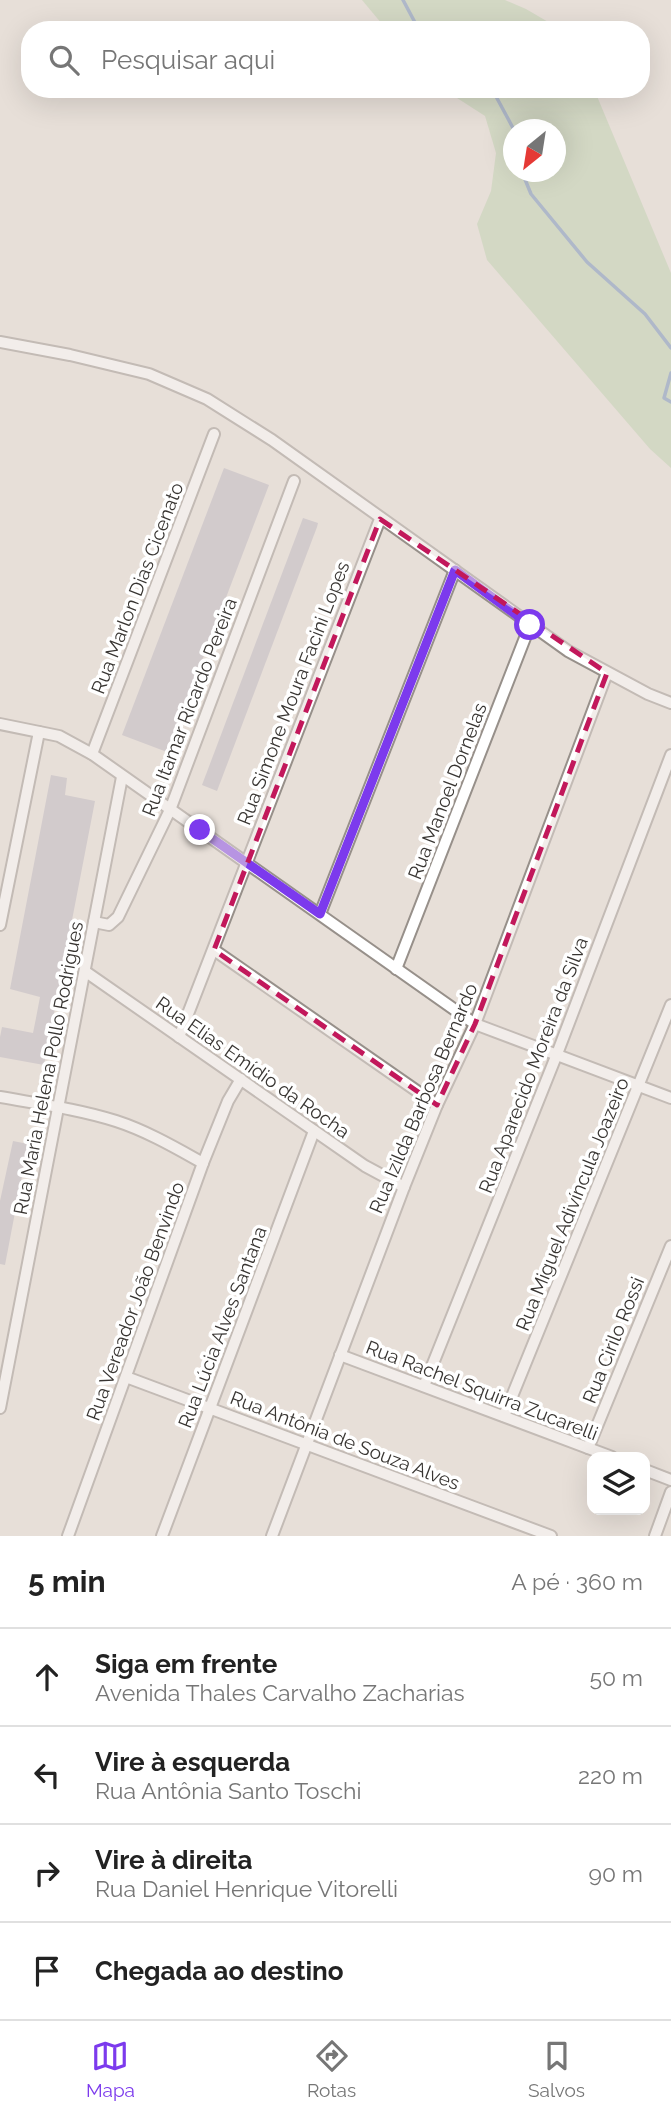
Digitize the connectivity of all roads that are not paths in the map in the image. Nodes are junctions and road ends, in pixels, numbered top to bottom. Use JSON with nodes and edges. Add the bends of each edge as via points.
{"nodes":[{"id":1,"x":0,"y":342,"type":"edge"},
{"id":2,"x":214,"y":434,"type":"dead end"},
{"id":3,"x":295,"y":481,"type":"dead end"},
{"id":4,"x":380,"y":519,"type":"junction"},
{"id":5,"x":455,"y":570,"type":"junction"},
{"id":6,"x":530,"y":625,"type":"junction"},
{"id":7,"x":607,"y":673,"type":"junction"},
{"id":8,"x":671,"y":703,"type":"edge"},
{"id":9,"x":0,"y":724,"type":"edge"},
{"id":10,"x":39,"y":732,"type":"junction"},
{"id":11,"x":92,"y":754,"type":"junction"},
{"id":12,"x":671,"y":755,"type":"edge"},
{"id":13,"x":122,"y":777,"type":"junction"},
{"id":14,"x":170,"y":810,"type":"junction"},
{"id":15,"x":245,"y":863,"type":"junction"},
{"id":16,"x":320,"y":914,"type":"junction"},
{"id":17,"x":94,"y":922,"type":"junction"},
{"id":18,"x":0,"y":925,"type":"edge"},
{"id":19,"x":214,"y":950,"type":"junction"},
{"id":20,"x":396,"y":969,"type":"junction"},
{"id":21,"x":86,"y":972,"type":"junction"},
{"id":22,"x":671,"y":1005,"type":"edge"},
{"id":23,"x":475,"y":1024,"type":"junction"},
{"id":24,"x":179,"y":1037,"type":"junction"},
{"id":25,"x":557,"y":1054,"type":"junction"},
{"id":26,"x":241,"y":1079,"type":"junction"},
{"id":27,"x":640,"y":1086,"type":"junction"},
{"id":28,"x":0,"y":1097,"type":"edge"},
{"id":29,"x":671,"y":1098,"type":"edge"},
{"id":30,"x":437,"y":1105,"type":"junction"},
{"id":31,"x":59,"y":1107,"type":"junction"},
{"id":32,"x":314,"y":1131,"type":"junction"},
{"id":33,"x":204,"y":1163,"type":"junction"},
{"id":34,"x":404,"y":1187,"type":"junction"},
{"id":35,"x":671,"y":1246,"type":"edge"},
{"id":36,"x":340,"y":1355,"type":"junction"},
{"id":37,"x":126,"y":1377,"type":"junction"},
{"id":38,"x":424,"y":1386,"type":"junction"},
{"id":39,"x":0,"y":1408,"type":"edge"},
{"id":40,"x":210,"y":1408,"type":"junction"},
{"id":41,"x":504,"y":1416,"type":"junction"},
{"id":42,"x":307,"y":1444,"type":"junction"},
{"id":43,"x":588,"y":1448,"type":"junction"},
{"id":44,"x":599,"y":1452,"type":"edge"},
{"id":45,"x":650,"y":1472,"type":"edge"},
{"id":46,"x":671,"y":1480,"type":"edge"},
{"id":47,"x":671,"y":1492,"type":"edge"},
{"id":48,"x":276,"y":1535,"type":"edge"},
{"id":49,"x":68,"y":1536,"type":"edge"},
{"id":50,"x":162,"y":1536,"type":"edge"},
{"id":51,"x":551,"y":1536,"type":"edge"},
{"id":52,"x":655,"y":1536,"type":"edge"}],
"edges":[{"from":1,"to":4,"type":"street","via":[[149,374],[207,398]]},
{"from":2,"to":11,"type":"street","name":"Rua Marlon Dias Cicenato"},
{"from":3,"to":14,"type":"street","name":"Rua Itamar Ricardo Pereira"},
{"from":4,"to":5,"type":"street"},
{"from":4,"to":15,"type":"street","name":"Rua Simone Moura Facini Lopes"},
{"from":5,"to":6,"type":"street"},
{"from":5,"to":16,"type":"street"},
{"from":6,"to":7,"type":"street"},
{"from":6,"to":20,"type":"street","name":"Rua Manoel Dornelas"},
{"from":7,"to":8,"type":"street"},
{"from":7,"to":23,"type":"street","name":"Rua Izilda Barbosa Bernardo"},
{"from":9,"to":10,"type":"street"},
{"from":10,"to":11,"type":"street","via":[[59,736]]},
{"from":10,"to":18,"type":"street"},
{"from":11,"to":13,"type":"street"},
{"from":12,"to":25,"type":"street","name":"Rua Aparecido Moreira da Silva"},
{"from":13,"to":14,"type":"street"},
{"from":13,"to":17,"type":"street","name":"Rua Maria Helena Pollo Rodrigues"},
{"from":14,"to":15,"type":"street"},
{"from":14,"to":17,"type":"street","name":"Rua Itamar Ricardo Pereira","via":[[118,917],[109,925]]},
{"from":15,"to":16,"type":"street"},
{"from":15,"to":19,"type":"street","name":"Rua Simone Moura Facini Lopes"},
{"from":16,"to":20,"type":"street"},
{"from":17,"to":21,"type":"street","name":"Rua Maria Helena Pollo Rodrigues"},
{"from":19,"to":24,"type":"street","name":"Rua Simone Moura Facini Lopes"},
{"from":19,"to":30,"type":"street"},
{"from":20,"to":23,"type":"street"},
{"from":21,"to":24,"type":"street","name":"Rua Elias Emídio da Rocha"},
{"from":21,"to":31,"type":"street","name":"Rua Maria Helena Pollo Rodrigues"},
{"from":22,"to":27,"type":"street","name":"Rua Miguel Adivíncula Joazeiro"},
{"from":23,"to":25,"type":"street"},
{"from":23,"to":30,"type":"street","name":"Rua Izilda Barbosa Bernardo"},
{"from":24,"to":26,"type":"street","name":"Rua Elias Emídio da Rocha"},
{"from":25,"to":27,"type":"street"},
{"from":25,"to":38,"type":"street","name":"Rua Aparecido Moreira da Silva"},
{"from":26,"to":32,"type":"street","name":"Rua Elias Emídio da Rocha"},
{"from":26,"to":33,"type":"street","name":"Rua Vereador João Benvindo"},
{"from":27,"to":29,"type":"street"},
{"from":27,"to":41,"type":"street","name":"Rua Miguel Adivíncula Joazeiro"},
{"from":28,"to":31,"type":"street"},
{"from":30,"to":34,"type":"street","name":"Rua Izilda Barbosa Bernardo"},
{"from":31,"to":33,"type":"street","via":[[117,1122]]},
{"from":31,"to":39,"type":"street","name":"Rua Maria Helena Pollo Rodrigues"},
{"from":32,"to":34,"type":"street","name":"Rua Elias Emídio da Rocha"},
{"from":32,"to":40,"type":"street","name":"Rua Lúcia Alves Santana"},
{"from":33,"to":37,"type":"street","name":"Rua Vereador João Benvindo"},
{"from":34,"to":36,"type":"street","name":"Rua Izilda Barbosa Bernardo"},
{"from":35,"to":43,"type":"street","name":"Rua Cirilo Rossi"},
{"from":36,"to":38,"type":"street","name":"Rua Rachel Squirra Zucarelli"},
{"from":36,"to":42,"type":"street","name":"Rua Izilda Barbosa Bernardo"},
{"from":37,"to":40,"type":"street","name":"Rua Antônia de Souza Alves"},
{"from":37,"to":49,"type":"street","name":"Rua Vereador João Benvindo"},
{"from":38,"to":41,"type":"street","name":"Rua Rachel Squirra Zucarelli"},
{"from":40,"to":42,"type":"street","name":"Rua Antônia de Souza Alves"},
{"from":40,"to":50,"type":"street","name":"Rua Lúcia Alves Santana"},
{"from":41,"to":43,"type":"street","name":"Rua Rachel Squirra Zucarelli"},
{"from":42,"to":48,"type":"street","name":"Rua Izilda Barbosa Bernardo"},
{"from":42,"to":51,"type":"street","name":"Rua Antônia de Souza Alves"},
{"from":43,"to":44,"type":"street","name":"Rua Rachel Squirra Zucarelli"},
{"from":45,"to":46,"type":"street"},
{"from":47,"to":52,"type":"street"}]}
